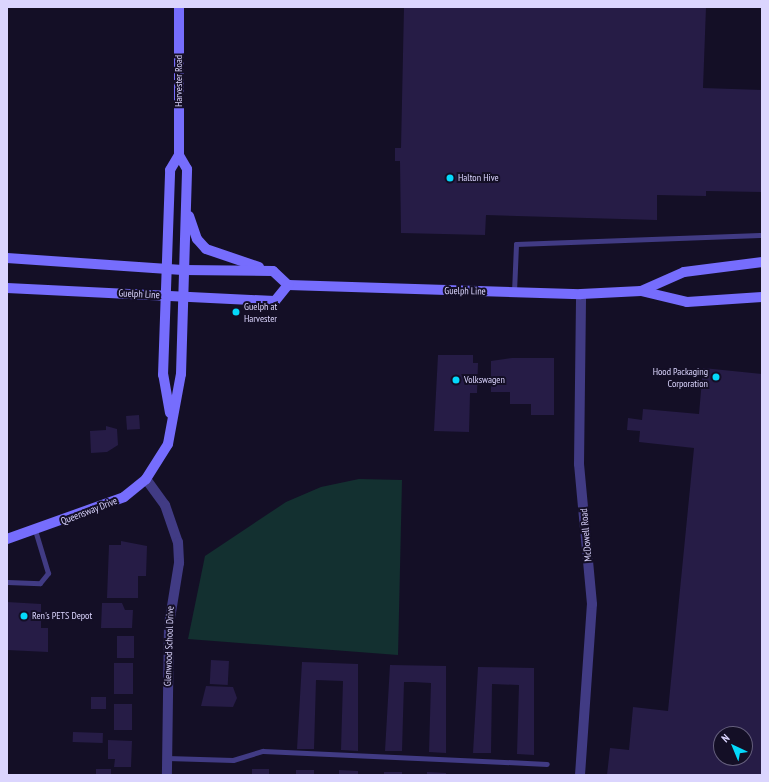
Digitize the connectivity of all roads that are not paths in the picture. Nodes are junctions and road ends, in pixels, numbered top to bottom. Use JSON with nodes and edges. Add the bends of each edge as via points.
{"nodes":[{"id":1,"x":179,"y":7,"type":"edge"},
{"id":2,"x":179,"y":155,"type":"junction"},
{"id":3,"x":186,"y":202,"type":"junction"},
{"id":4,"x":760,"y":235,"type":"dead end"},
{"id":5,"x":7,"y":258,"type":"edge"},
{"id":6,"x":762,"y":262,"type":"edge"},
{"id":7,"x":167,"y":269,"type":"junction"},
{"id":8,"x":183,"y":270,"type":"junction"},
{"id":9,"x":273,"y":271,"type":"junction"},
{"id":10,"x":288,"y":285,"type":"junction"},
{"id":11,"x":7,"y":288,"type":"edge"},
{"id":12,"x":641,"y":291,"type":"junction"},
{"id":13,"x":514,"y":292,"type":"junction"},
{"id":14,"x":581,"y":294,"type":"junction"},
{"id":15,"x":166,"y":295,"type":"junction"},
{"id":16,"x":183,"y":296,"type":"junction"},
{"id":17,"x":762,"y":297,"type":"edge"},
{"id":18,"x":171,"y":417,"type":"junction"},
{"id":19,"x":146,"y":479,"type":"junction"},
{"id":20,"x":35,"y":530,"type":"junction"},
{"id":21,"x":7,"y":539,"type":"edge"},
{"id":22,"x":7,"y":582,"type":"edge"},
{"id":23,"x":167,"y":758,"type":"junction"},
{"id":24,"x":547,"y":764,"type":"dead end"},
{"id":25,"x":166,"y":775,"type":"edge"},
{"id":26,"x":580,"y":775,"type":"edge"}],
"edges":[{"from":1,"to":2,"type":"main road","name":"Harvester Road"},
{"from":2,"to":3,"type":"main road","name":"Harvester Road","via":[[187,169]]},
{"from":2,"to":7,"type":"main road","name":"Harvester Road","via":[[170,170]]},
{"from":3,"to":8,"type":"main road","name":"Harvester Road"},
{"from":3,"to":9,"type":"main road","via":[[191,227],[206,249]]},
{"from":4,"to":13,"type":"lane","via":[[516,244]]},
{"from":5,"to":7,"type":"main road"},
{"from":6,"to":12,"type":"main road","name":"Guelph Line","via":[[684,272]]},
{"from":7,"to":8,"type":"main road"},
{"from":7,"to":15,"type":"main road","name":"Harvester Road"},
{"from":8,"to":9,"type":"main road"},
{"from":8,"to":16,"type":"main road","name":"Harvester Road"},
{"from":9,"to":10,"type":"main road"},
{"from":10,"to":13,"type":"main road","name":"Guelph Line"},
{"from":10,"to":16,"type":"main road","name":"Guelph Line","via":[[275,301]]},
{"from":11,"to":15,"type":"main road","name":"Guelph Line"},
{"from":12,"to":14,"type":"main road","name":"Guelph Line"},
{"from":12,"to":17,"type":"main road","name":"Guelph Line","via":[[687,302]]},
{"from":13,"to":14,"type":"main road","name":"Guelph Line"},
{"from":14,"to":26,"type":"street","name":"McDowell Road","via":[[579,464],[592,604]]},
{"from":15,"to":16,"type":"main road","name":"Guelph Line"},
{"from":15,"to":18,"type":"main road","name":"Queensway Drive","via":[[162,375]]},
{"from":16,"to":18,"type":"main road","name":"Queensway Drive","via":[[181,374]]},
{"from":18,"to":19,"type":"main road","name":"Queensway Drive","via":[[168,444]]},
{"from":19,"to":20,"type":"main road","name":"Queensway Drive","via":[[124,497]]},
{"from":19,"to":23,"type":"street","name":"Glenwood School Drive","via":[[165,505],[178,542],[179,563],[169,625]]},
{"from":20,"to":21,"type":"main road","name":"Queensway Drive"},
{"from":20,"to":22,"type":"lane","via":[[48,573],[40,583]]},
{"from":23,"to":24,"type":"lane","via":[[233,760],[262,751]]},
{"from":23,"to":25,"type":"street","name":"Glenwood School Drive"}]}
